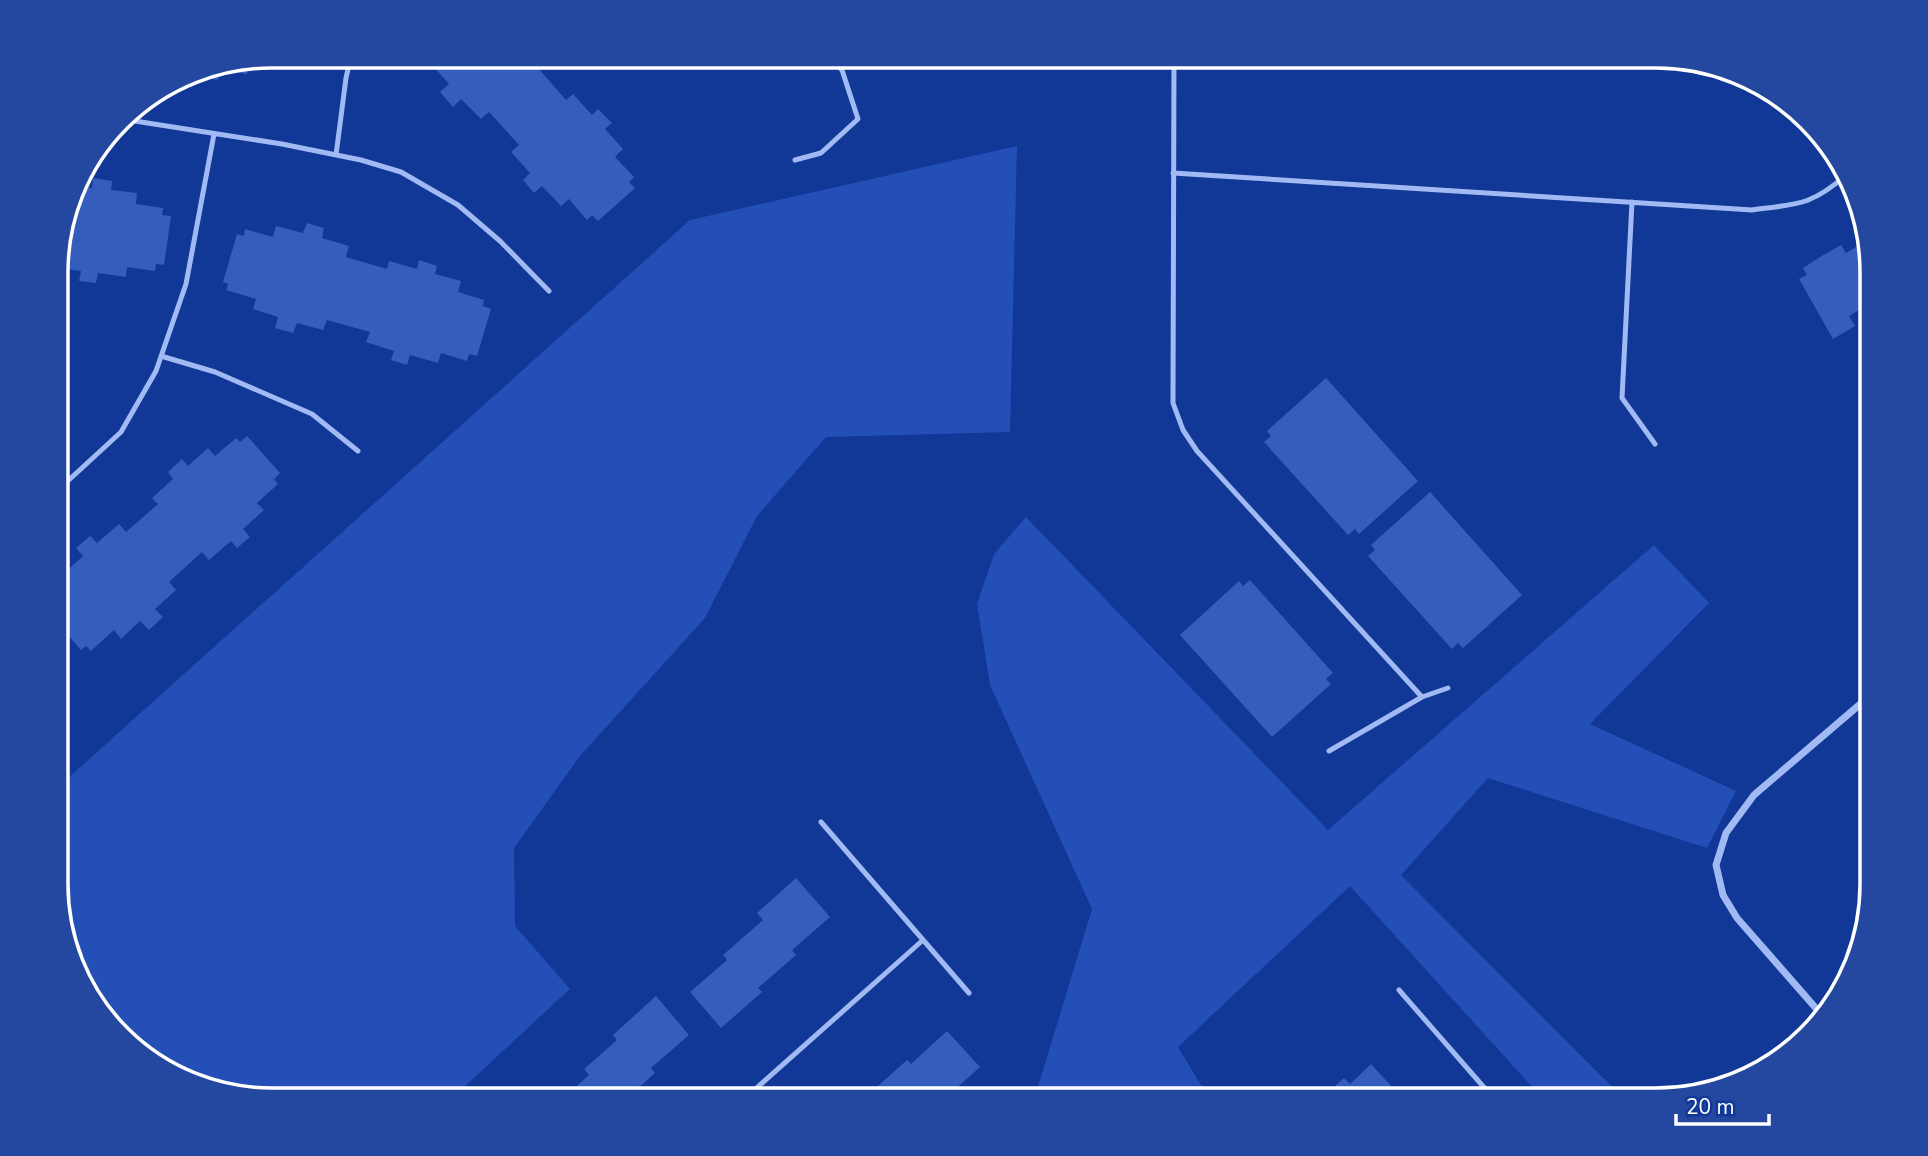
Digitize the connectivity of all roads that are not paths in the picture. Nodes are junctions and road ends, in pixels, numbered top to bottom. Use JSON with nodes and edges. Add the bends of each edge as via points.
{"nodes":[{"id":1,"x":348,"y":68,"type":"edge"},
{"id":2,"x":840,"y":68,"type":"edge"},
{"id":3,"x":1174,"y":68,"type":"edge"},
{"id":4,"x":136,"y":121,"type":"edge"},
{"id":5,"x":214,"y":134,"type":"junction"},
{"id":6,"x":336,"y":155,"type":"junction"},
{"id":7,"x":795,"y":160,"type":"dead end"},
{"id":8,"x":1174,"y":173,"type":"junction"},
{"id":9,"x":1838,"y":182,"type":"edge"},
{"id":10,"x":1632,"y":202,"type":"junction"},
{"id":11,"x":549,"y":291,"type":"dead end"},
{"id":12,"x":161,"y":356,"type":"junction"},
{"id":13,"x":1654,"y":444,"type":"dead end"},
{"id":14,"x":358,"y":451,"type":"dead end"},
{"id":15,"x":68,"y":480,"type":"edge"},
{"id":16,"x":1448,"y":688,"type":"dead end"},
{"id":17,"x":1422,"y":697,"type":"junction"},
{"id":18,"x":1859,"y":705,"type":"edge"},
{"id":19,"x":1329,"y":751,"type":"dead end"},
{"id":20,"x":821,"y":822,"type":"dead end"},
{"id":21,"x":923,"y":940,"type":"junction"},
{"id":22,"x":1399,"y":990,"type":"dead end"},
{"id":23,"x":969,"y":993,"type":"dead end"},
{"id":24,"x":1816,"y":1009,"type":"edge"},
{"id":25,"x":1484,"y":1087,"type":"edge"},
{"id":26,"x":757,"y":1088,"type":"edge"}],
"edges":[{"from":1,"to":6,"type":"lane"},
{"from":2,"to":7,"type":"lane","via":[[858,119],[821,153]]},
{"from":3,"to":8,"type":"lane"},
{"from":4,"to":5,"type":"lane"},
{"from":5,"to":6,"type":"lane"},
{"from":5,"to":12,"type":"lane","via":[[186,284]]},
{"from":6,"to":11,"type":"lane","via":[[401,172],[458,205]]},
{"from":8,"to":10,"type":"lane"},
{"from":8,"to":17,"type":"lane","via":[[1174,403],[1183,430]]},
{"from":9,"to":10,"type":"lane","via":[[1805,203],[1752,210]]},
{"from":10,"to":13,"type":"lane","via":[[1622,398]]},
{"from":12,"to":14,"type":"lane","via":[[215,372],[312,414]]},
{"from":12,"to":15,"type":"lane","via":[[121,432]]},
{"from":16,"to":17,"type":"lane"},
{"from":17,"to":19,"type":"lane"},
{"from":18,"to":24,"type":"street","via":[[1754,795],[1726,833],[1716,865],[1723,895],[1737,918]]},
{"from":20,"to":21,"type":"lane"},
{"from":21,"to":23,"type":"lane"},
{"from":21,"to":26,"type":"lane"},
{"from":22,"to":25,"type":"lane"}]}
